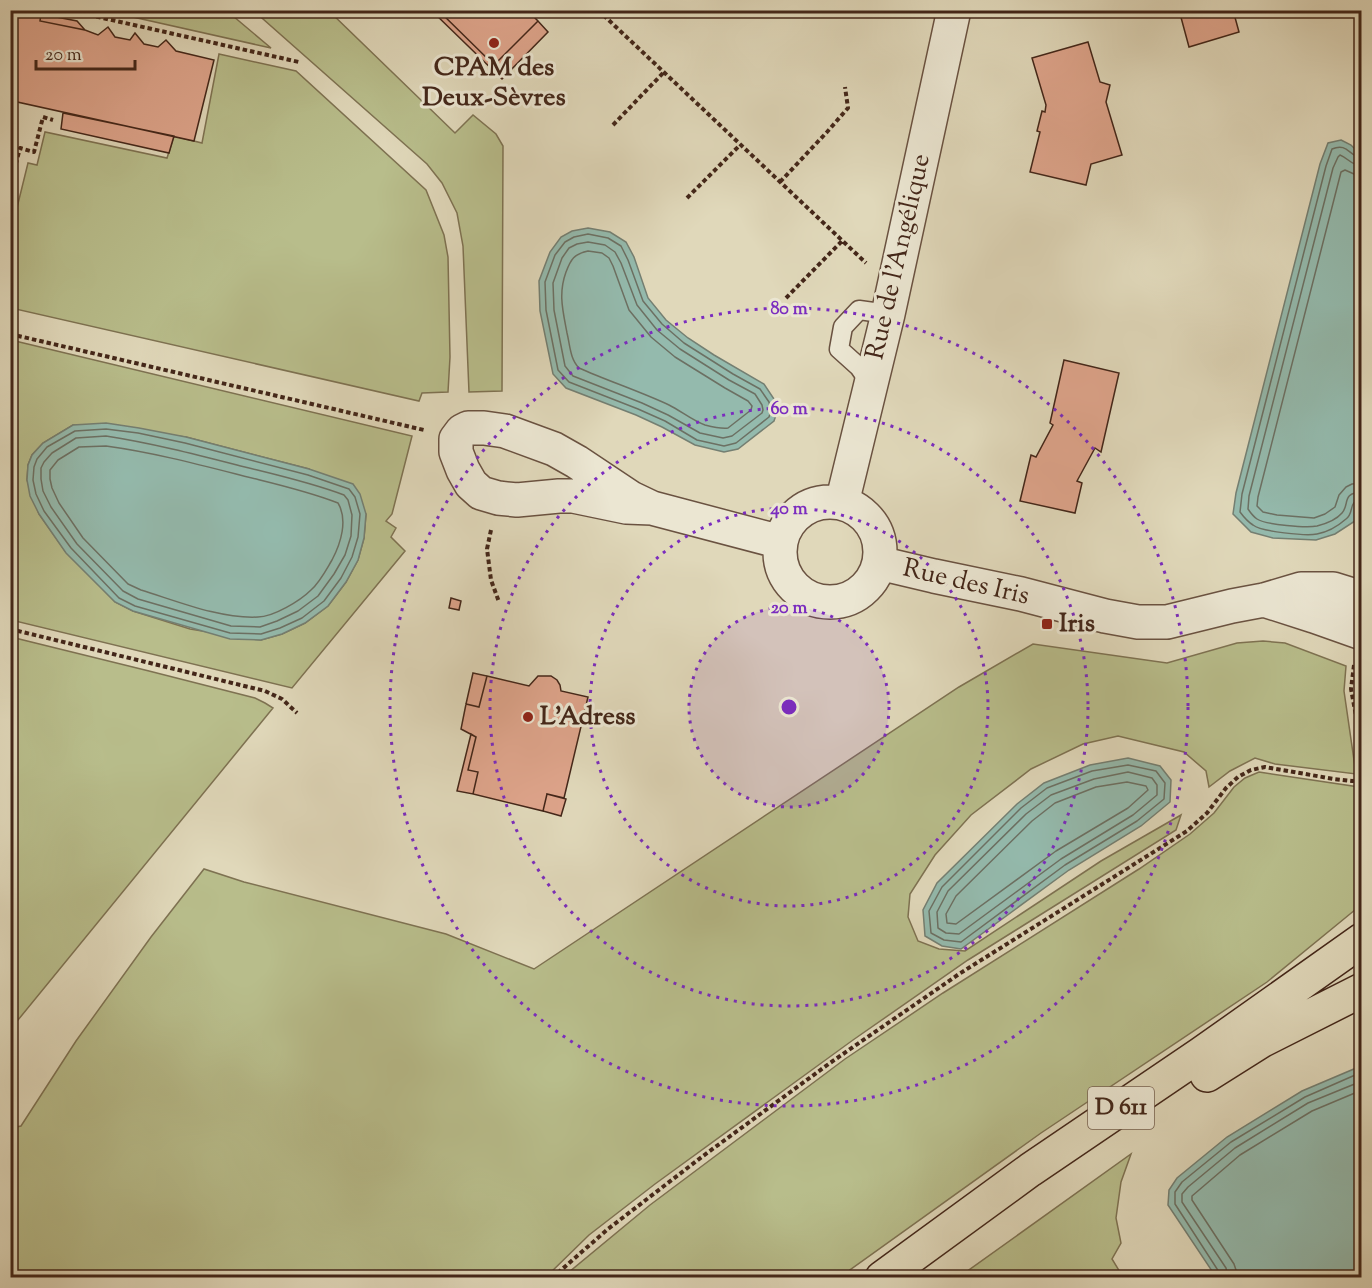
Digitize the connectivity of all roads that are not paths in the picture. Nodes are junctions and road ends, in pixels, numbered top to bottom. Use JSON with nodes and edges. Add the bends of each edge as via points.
{"nodes":[{"id":1,"x":954,"y":10,"type":"edge"},
{"id":2,"x":842,"y":503,"type":"junction"},
{"id":3,"x":652,"y":508,"type":"junction"},
{"id":4,"x":781,"y":542,"type":"junction"},
{"id":5,"x":879,"y":563,"type":"junction"},
{"id":6,"x":1362,"y":598,"type":"edge"},
{"id":7,"x":1264,"y":600,"type":"junction"},
{"id":8,"x":1358,"y":645,"type":"edge"},
{"id":9,"x":1362,"y":940,"type":"edge"},
{"id":10,"x":1362,"y":990,"type":"edge"},
{"id":11,"x":882,"y":1278,"type":"edge"},
{"id":12,"x":918,"y":1278,"type":"edge"}],
"edges":[{"from":1,"to":2,"type":"street","name":"Rue de l'Angélique","via":[[878,313],[870,383]]},
{"from":2,"to":4,"type":"street","via":[[826,502],[797,514],[786,527]]},
{"from":2,"to":5,"type":"street","name":"Rue des Iris","via":[[868,519],[880,547]]},
{"from":3,"to":3,"type":"street","via":[[554,449],[505,431],[468,428],[456,439],[463,470],[481,493],[517,500],[573,496]]},
{"from":3,"to":4,"type":"street"},
{"from":4,"to":5,"type":"street","name":"Rue des Iris","via":[[784,573],[792,585],[817,601],[849,598],[873,578]]},
{"from":5,"to":7,"type":"street","name":"Rue des Iris","via":[[1138,622],[1167,622]]},
{"from":6,"to":7,"type":"street","name":"Rue des Iris","via":[[1333,589],[1301,589]]},
{"from":7,"to":8,"type":"street","name":"Rue des Iris","via":[[1314,616]]},
{"from":9,"to":11,"type":"main road","number":"D 611","via":[[1030,1170]]},
{"from":10,"to":12,"type":"main road","number":"D 611","via":[[1213,1070]]}]}
